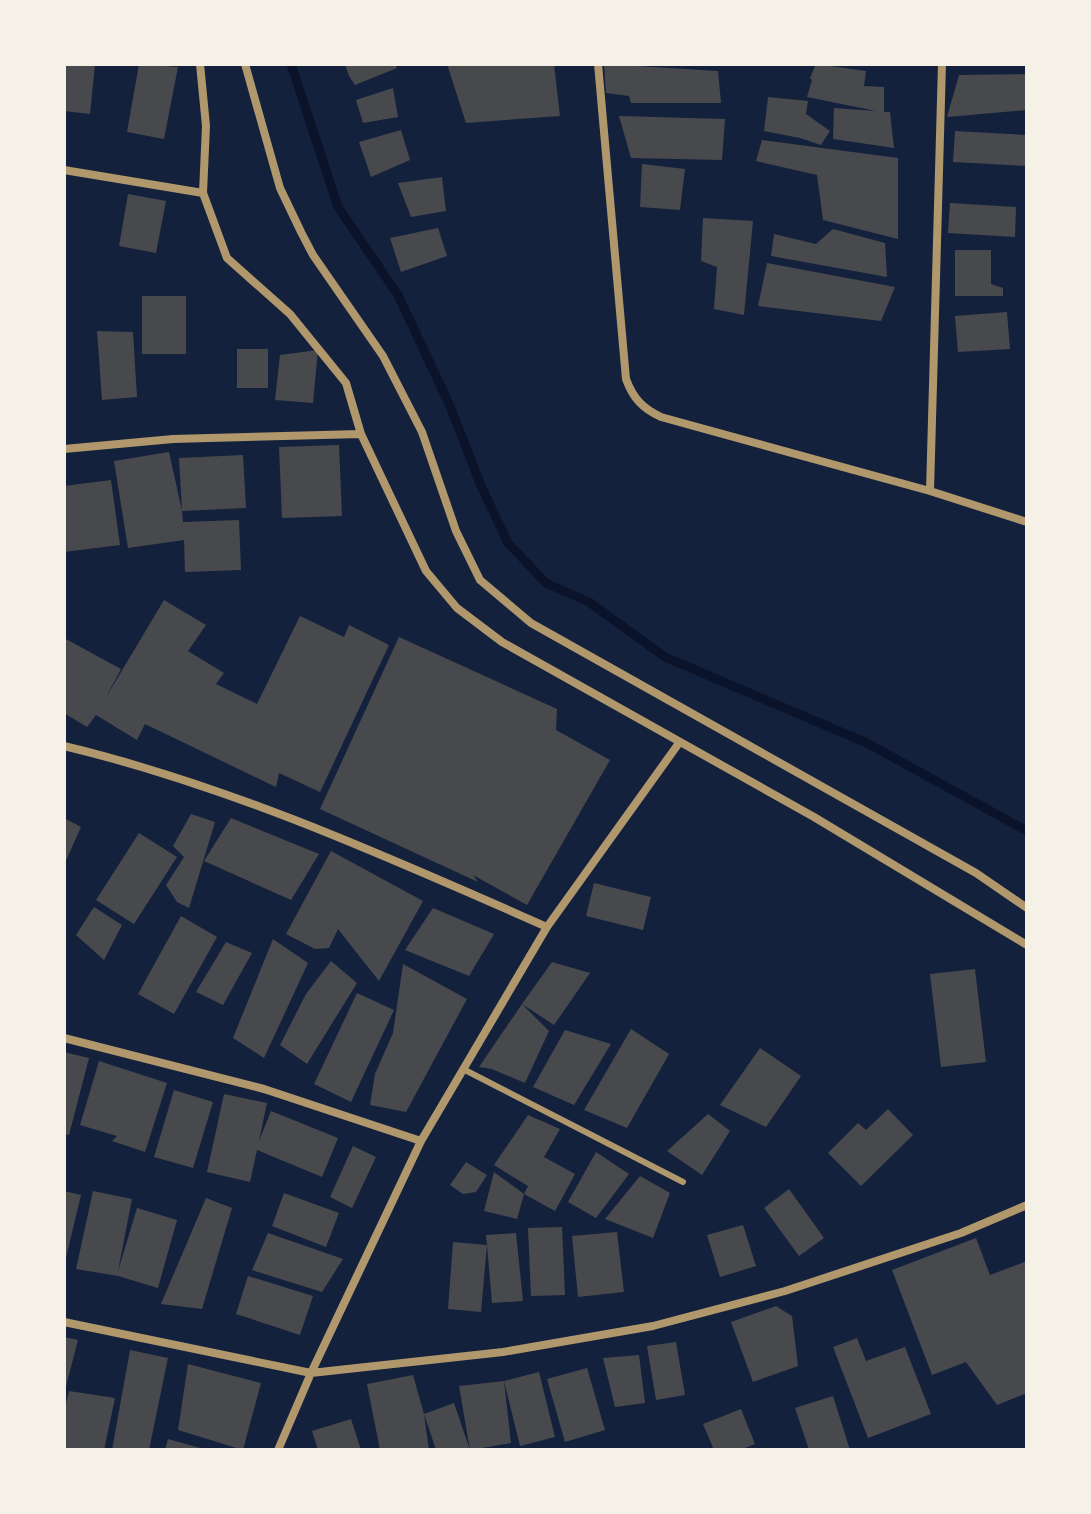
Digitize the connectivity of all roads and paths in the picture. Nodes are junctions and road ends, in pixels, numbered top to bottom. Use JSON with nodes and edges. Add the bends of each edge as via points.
{"nodes":[{"id":1,"x":200,"y":64,"type":"edge"},
{"id":2,"x":245,"y":64,"type":"edge"},
{"id":3,"x":598,"y":64,"type":"edge"},
{"id":4,"x":942,"y":64,"type":"edge"},
{"id":5,"x":64,"y":170,"type":"edge"},
{"id":6,"x":203,"y":193,"type":"junction"},
{"id":7,"x":361,"y":434,"type":"junction"},
{"id":8,"x":64,"y":449,"type":"edge"},
{"id":9,"x":930,"y":491,"type":"junction"},
{"id":10,"x":1027,"y":522,"type":"edge"},
{"id":11,"x":679,"y":743,"type":"junction"},
{"id":12,"x":64,"y":746,"type":"edge"},
{"id":13,"x":1027,"y":908,"type":"edge"},
{"id":14,"x":547,"y":927,"type":"junction"},
{"id":15,"x":1027,"y":945,"type":"edge"},
{"id":16,"x":64,"y":1038,"type":"edge"},
{"id":17,"x":463,"y":1069,"type":"junction"},
{"id":18,"x":421,"y":1141,"type":"junction"},
{"id":19,"x":683,"y":1182,"type":"dead end"},
{"id":20,"x":1027,"y":1205,"type":"edge"},
{"id":21,"x":64,"y":1322,"type":"edge"},
{"id":22,"x":311,"y":1373,"type":"junction"},
{"id":23,"x":278,"y":1450,"type":"edge"}],
"edges":[{"from":1,"to":6,"type":"street","via":[[206,126]]},
{"from":2,"to":13,"type":"street","via":[[280,188],[313,255],[383,356],[480,580],[531,623],[976,873]]},
{"from":3,"to":9,"type":"street","via":[[623,356],[632,394],[645,410],[661,417]]},
{"from":4,"to":9,"type":"street"},
{"from":5,"to":6,"type":"street"},
{"from":6,"to":7,"type":"street","via":[[227,258],[290,314],[346,383]]},
{"from":7,"to":8,"type":"street","via":[[173,439]]},
{"from":7,"to":11,"type":"street","via":[[426,571],[457,608],[502,642]]},
{"from":9,"to":10,"type":"street"},
{"from":11,"to":14,"type":"street"},
{"from":11,"to":15,"type":"street","via":[[827,824]]},
{"from":12,"to":14,"type":"street","via":[[130,762],[379,853]]},
{"from":14,"to":17,"type":"street"},
{"from":16,"to":18,"type":"street","via":[[264,1089]]},
{"from":17,"to":18,"type":"street"},
{"from":17,"to":19,"type":"lane"},
{"from":18,"to":22,"type":"street"},
{"from":20,"to":22,"type":"street","via":[[961,1233],[785,1291],[653,1326],[503,1352]]},
{"from":21,"to":22,"type":"street"},
{"from":22,"to":23,"type":"street"}]}
